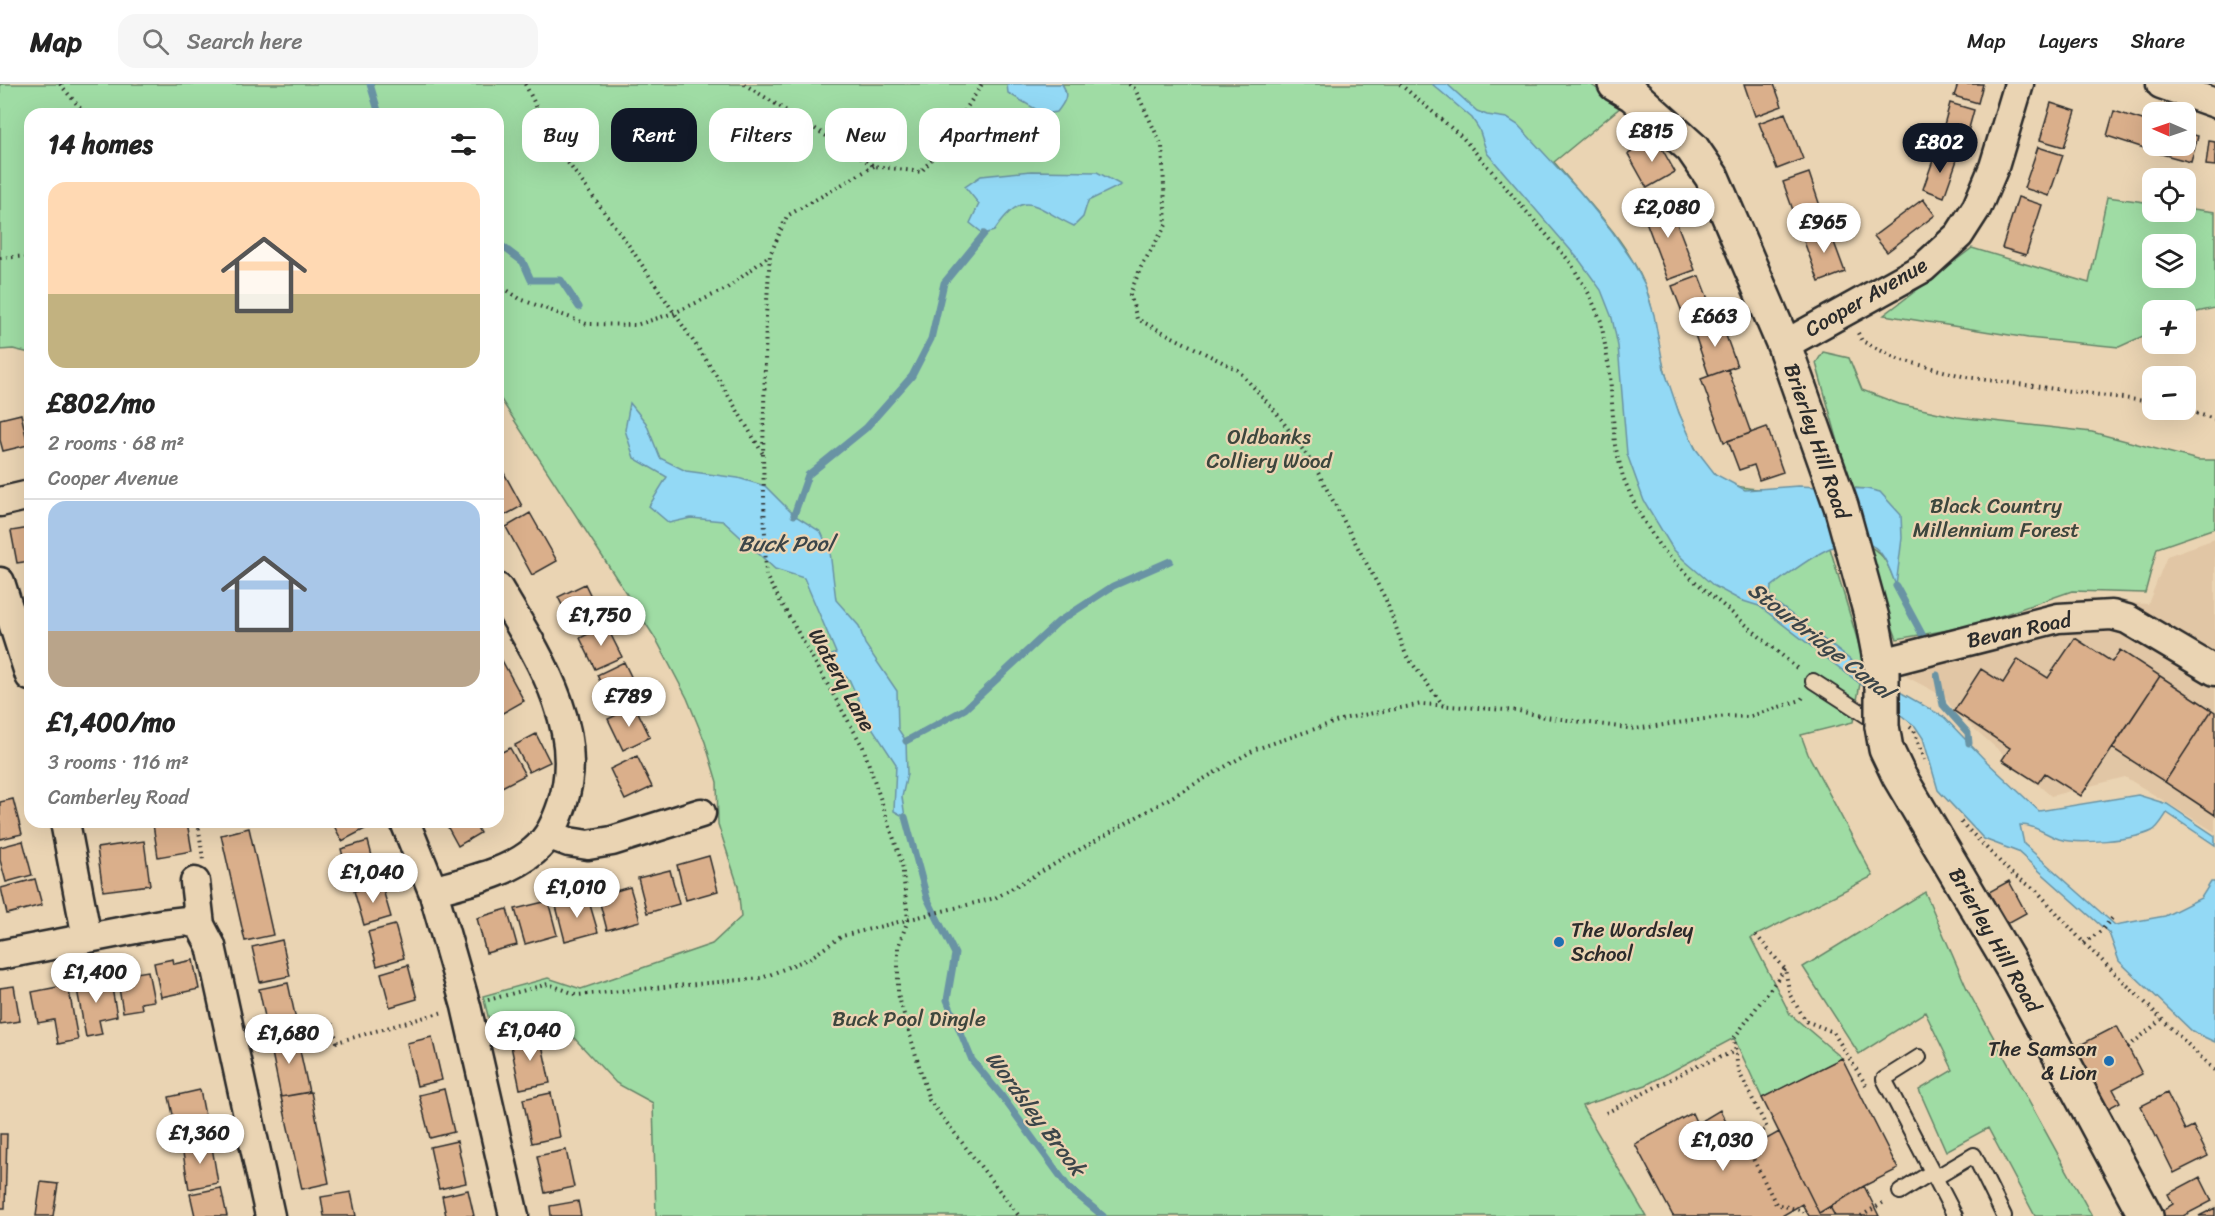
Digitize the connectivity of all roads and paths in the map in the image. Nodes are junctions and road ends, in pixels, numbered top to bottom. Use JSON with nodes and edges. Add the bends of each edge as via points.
{"nodes":[{"id":1,"x":60,"y":84,"type":"edge"},
{"id":2,"x":525,"y":84,"type":"edge"},
{"id":3,"x":744,"y":84,"type":"edge"},
{"id":4,"x":982,"y":84,"type":"edge"},
{"id":5,"x":1130,"y":84,"type":"edge"},
{"id":6,"x":1400,"y":84,"type":"edge"},
{"id":7,"x":2019,"y":84,"type":"edge"},
{"id":8,"x":2161,"y":84,"type":"edge"},
{"id":9,"x":1628,"y":87,"type":"edge"},
{"id":10,"x":2215,"y":103,"type":"edge"},
{"id":11,"x":80,"y":108,"type":"edge"},
{"id":12,"x":874,"y":166,"type":"junction"},
{"id":13,"x":770,"y":255,"type":"junction"},
{"id":14,"x":24,"y":256,"type":"edge"},
{"id":15,"x":0,"y":258,"type":"edge"},
{"id":16,"x":504,"y":288,"type":"edge"},
{"id":17,"x":1848,"y":309,"type":"junction"},
{"id":18,"x":674,"y":313,"type":"junction"},
{"id":19,"x":1784,"y":345,"type":"junction"},
{"id":20,"x":2142,"y":401,"type":"edge"},
{"id":21,"x":2196,"y":413,"type":"edge"},
{"id":22,"x":2215,"y":419,"type":"edge"},
{"id":23,"x":763,"y":455,"type":"junction"},
{"id":24,"x":24,"y":496,"type":"edge"},
{"id":25,"x":0,"y":502,"type":"edge"},
{"id":26,"x":0,"y":582,"type":"edge"},
{"id":27,"x":504,"y":599,"type":"edge"},
{"id":28,"x":24,"y":657,"type":"edge"},
{"id":29,"x":1882,"y":667,"type":"junction"},
{"id":30,"x":2215,"y":671,"type":"edge"},
{"id":31,"x":1813,"y":681,"type":"junction"},
{"id":32,"x":1443,"y":706,"type":"junction"},
{"id":33,"x":1894,"y":725,"type":"junction"},
{"id":34,"x":1926,"y":766,"type":"dead end"},
{"id":35,"x":690,"y":809,"type":"dead end"},
{"id":36,"x":1956,"y":816,"type":"dead end"},
{"id":37,"x":66,"y":828,"type":"edge"},
{"id":38,"x":199,"y":828,"type":"edge"},
{"id":39,"x":407,"y":828,"type":"edge"},
{"id":40,"x":550,"y":834,"type":"junction"},
{"id":41,"x":195,"y":882,"type":"joint"},
{"id":42,"x":433,"y":891,"type":"junction"},
{"id":43,"x":2114,"y":916,"type":"dead end"},
{"id":44,"x":908,"y":920,"type":"junction"},
{"id":45,"x":200,"y":925,"type":"junction"},
{"id":46,"x":1756,"y":935,"type":"dead end"},
{"id":47,"x":87,"y":938,"type":"junction"},
{"id":48,"x":2084,"y":943,"type":"junction"},
{"id":49,"x":0,"y":955,"type":"edge"},
{"id":50,"x":1785,"y":969,"type":"junction"},
{"id":51,"x":466,"y":1006,"type":"junction"},
{"id":52,"x":427,"y":1017,"type":"dead end"},
{"id":53,"x":2161,"y":1020,"type":"junction"},
{"id":54,"x":232,"y":1042,"type":"junction"},
{"id":55,"x":2128,"y":1047,"type":"dead end"},
{"id":56,"x":1736,"y":1051,"type":"junction"},
{"id":57,"x":1919,"y":1057,"type":"dead end"},
{"id":58,"x":2215,"y":1071,"type":"edge"},
{"id":59,"x":1868,"y":1089,"type":"dead end"},
{"id":60,"x":1606,"y":1113,"type":"dead end"},
{"id":61,"x":1933,"y":1175,"type":"junction"},
{"id":62,"x":1900,"y":1192,"type":"joint"},
{"id":63,"x":270,"y":1216,"type":"edge"},
{"id":64,"x":514,"y":1216,"type":"edge"},
{"id":65,"x":1019,"y":1216,"type":"edge"},
{"id":66,"x":1806,"y":1216,"type":"edge"},
{"id":67,"x":1861,"y":1216,"type":"edge"},
{"id":68,"x":1955,"y":1216,"type":"edge"},
{"id":69,"x":2004,"y":1216,"type":"edge"},
{"id":70,"x":2146,"y":1216,"type":"edge"}],
"edges":[{"from":1,"to":11,"type":"path"},
{"from":2,"to":18,"type":"path","via":[[557,148]]},
{"from":3,"to":12,"type":"path"},
{"from":4,"to":12,"type":"path","via":[[921,172]]},
{"from":5,"to":32,"type":"path","via":[[1162,146],[1166,225],[1130,294],[1137,319],[1238,370],[1276,412],[1315,467],[1386,600],[1406,654]]},
{"from":6,"to":31,"type":"path","via":[[1463,138],[1570,262],[1590,294],[1601,321],[1615,445],[1623,477],[1637,510],[1660,547]]},
{"from":7,"to":17,"type":"street","name":"Cooper Avenue","via":[[1994,167],[1977,207],[1959,235],[1923,268]]},
{"from":8,"to":10,"type":"street"},
{"from":9,"to":19,"type":"main road","name":"Brierley Hill Road","via":[[1692,148],[1712,177]]},
{"from":12,"to":13,"type":"path","via":[[787,216]]},
{"from":13,"to":18,"type":"path","via":[[726,289]]},
{"from":13,"to":23,"type":"path","name":"Watery Lane"},
{"from":14,"to":15,"type":"path"},
{"from":16,"to":18,"type":"path","via":[[520,299],[587,324],[636,325]]},
{"from":17,"to":19,"type":"street","name":"Cooper Avenue"},
{"from":17,"to":20,"type":"path","via":[[1862,341],[1898,359],[1966,377]]},
{"from":18,"to":23,"type":"path"},
{"from":19,"to":29,"type":"main road","name":"Brierley Hill Road","via":[[1841,506]]},
{"from":21,"to":22,"type":"path"},
{"from":23,"to":44,"type":"path","name":"Watery Lane","via":[[766,576],[863,747],[902,863]]},
{"from":24,"to":25,"type":"street"},
{"from":26,"to":28,"type":"street"},
{"from":27,"to":40,"type":"street","via":[[549,678],[562,715],[568,746],[568,778]]},
{"from":29,"to":30,"type":"street","name":"Bevan Road","via":[[2058,618],[2112,615],[2127,618]]},
{"from":29,"to":33,"type":"main road","name":"Brierley Hill Road","bridge":true},
{"from":31,"to":32,"type":"path","via":[[1801,700],[1748,717],[1726,716],[1635,729],[1519,711]]},
{"from":31,"to":33,"type":"lane"},
{"from":32,"to":44,"type":"path","via":[[1422,704],[1347,718],[1256,749],[995,898]]},
{"from":33,"to":34,"type":"path","via":[[1914,730]]},
{"from":33,"to":70,"type":"main road","name":"Brierley Hill Road","via":[[1886,749],[1899,776],[2013,969]]},
{"from":35,"to":40,"type":"street","via":[[612,841],[588,845]]},
{"from":36,"to":48,"type":"path","via":[[2011,873],[2036,890]]},
{"from":37,"to":47,"type":"street"},
{"from":38,"to":41,"type":"path","via":[[206,876]]},
{"from":39,"to":42,"type":"street"},
{"from":40,"to":42,"type":"street","via":[[533,852],[491,874]]},
{"from":41,"to":45,"type":"street"},
{"from":42,"to":51,"type":"street"},
{"from":43,"to":48,"type":"path"},
{"from":44,"to":51,"type":"path","via":[[842,936],[810,958],[762,978],[578,995],[548,984]]},
{"from":44,"to":65,"type":"path","name":"Watery Lane","via":[[898,947],[898,994],[929,1100]]},
{"from":45,"to":47,"type":"street","via":[[187,921]]},
{"from":45,"to":54,"type":"street","via":[[211,946]]},
{"from":46,"to":50,"type":"path"},
{"from":47,"to":49,"type":"street"},
{"from":48,"to":53,"type":"path"},
{"from":50,"to":56,"type":"path","via":[[1734,1038]]},
{"from":50,"to":59,"type":"path","via":[[1790,995],[1806,1021],[1833,1032]]},
{"from":51,"to":64,"type":"street"},
{"from":52,"to":54,"type":"path","via":[[337,1042],[331,1022]]},
{"from":53,"to":55,"type":"path"},
{"from":53,"to":58,"type":"path"},
{"from":54,"to":63,"type":"street"},
{"from":56,"to":60,"type":"path","via":[[1690,1069]]},
{"from":56,"to":66,"type":"path","via":[[1738,1070],[1767,1128],[1745,1143],[1776,1204],[1803,1211]]},
{"from":57,"to":61,"type":"lane","via":[[1884,1079]]},
{"from":61,"to":62,"type":"lane"},
{"from":61,"to":68,"type":"lane"},
{"from":61,"to":69,"type":"lane","via":[[1974,1155]]},
{"from":62,"to":67,"type":"path"}]}
